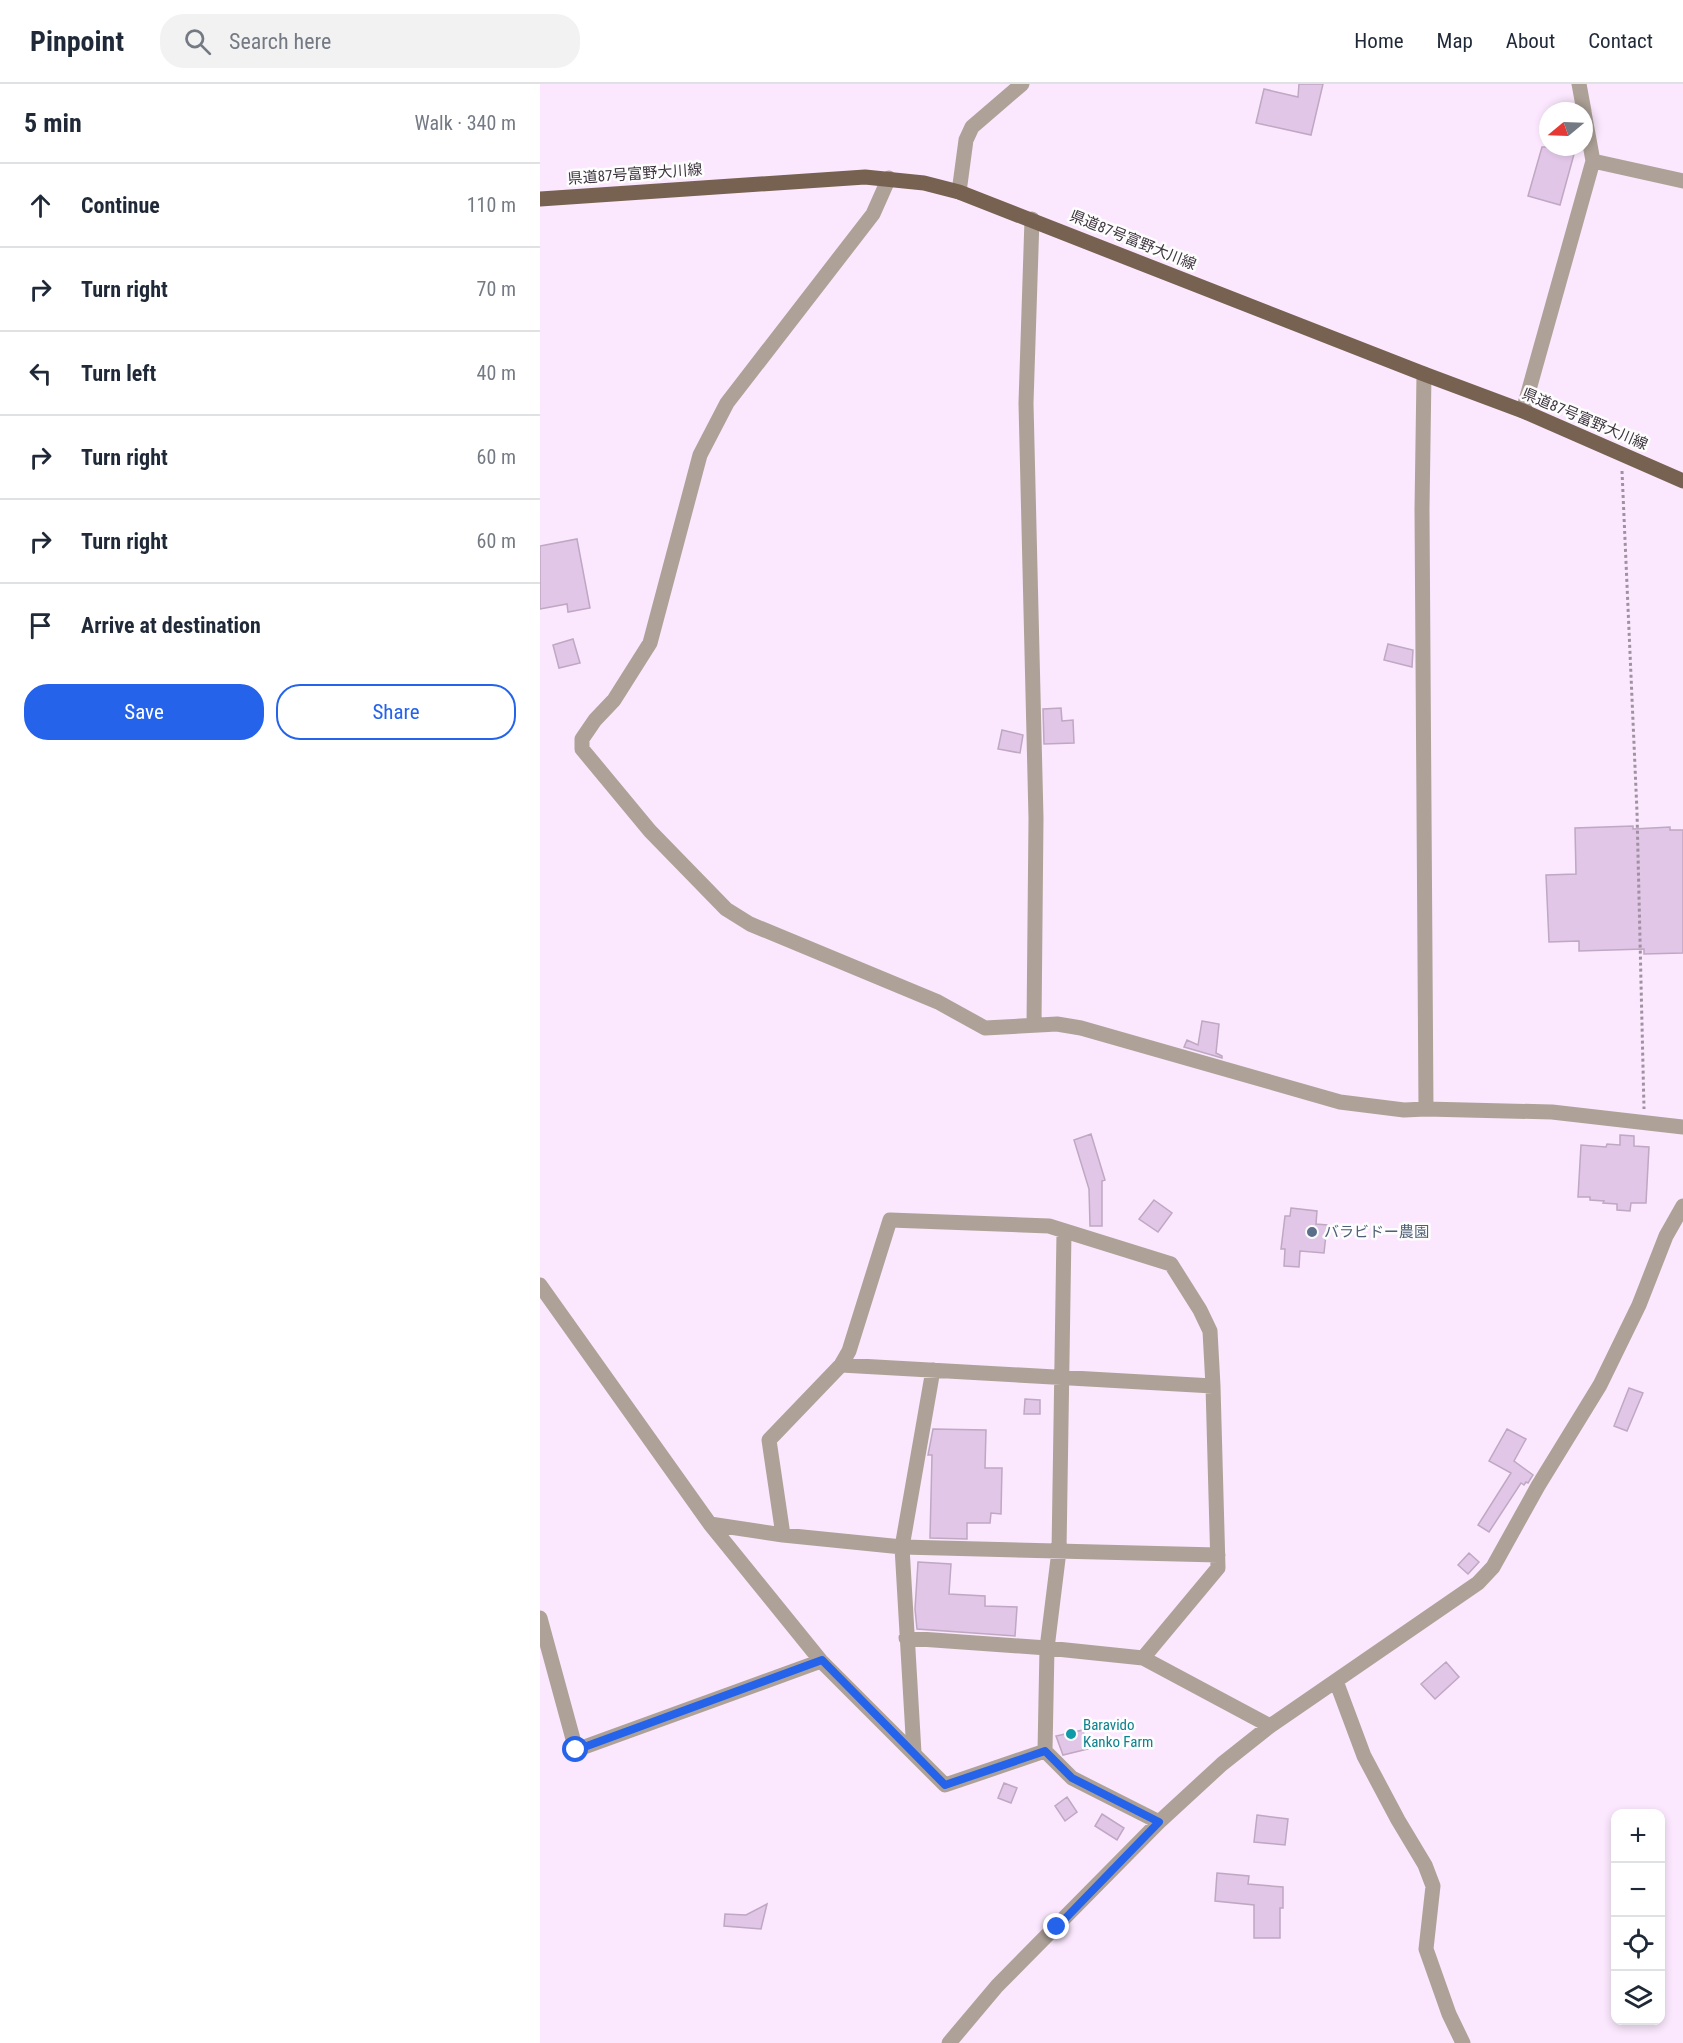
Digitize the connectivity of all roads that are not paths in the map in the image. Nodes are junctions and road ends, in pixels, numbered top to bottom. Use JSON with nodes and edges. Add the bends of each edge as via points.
{"nodes":[{"id":1,"x":1022,"y":84,"type":"edge"},
{"id":2,"x":1579,"y":84,"type":"edge"},
{"id":3,"x":1582,"y":102,"type":"edge"},
{"id":4,"x":1592,"y":156,"type":"edge"},
{"id":5,"x":1593,"y":161,"type":"junction"},
{"id":6,"x":889,"y":178,"type":"junction"},
{"id":7,"x":1683,"y":181,"type":"edge"},
{"id":8,"x":959,"y":192,"type":"junction"},
{"id":9,"x":540,"y":200,"type":"edge"},
{"id":10,"x":1032,"y":219,"type":"junction"},
{"id":11,"x":1424,"y":374,"type":"junction"},
{"id":12,"x":1523,"y":411,"type":"junction"},
{"id":13,"x":1683,"y":481,"type":"edge"},
{"id":14,"x":1034,"y":1025,"type":"junction"},
{"id":15,"x":1426,"y":1109,"type":"junction"},
{"id":16,"x":1683,"y":1127,"type":"edge"},
{"id":17,"x":1683,"y":1206,"type":"edge"},
{"id":18,"x":1064,"y":1232,"type":"junction"},
{"id":19,"x":540,"y":1286,"type":"edge"},
{"id":20,"x":841,"y":1365,"type":"junction"},
{"id":21,"x":933,"y":1370,"type":"junction"},
{"id":22,"x":1060,"y":1378,"type":"junction"},
{"id":23,"x":1214,"y":1386,"type":"junction"},
{"id":24,"x":710,"y":1524,"type":"junction"},
{"id":25,"x":783,"y":1535,"type":"junction"},
{"id":26,"x":902,"y":1547,"type":"junction"},
{"id":27,"x":1059,"y":1551,"type":"junction"},
{"id":28,"x":1218,"y":1555,"type":"junction"},
{"id":29,"x":540,"y":1618,"type":"edge"},
{"id":30,"x":906,"y":1638,"type":"junction"},
{"id":31,"x":1047,"y":1648,"type":"junction"},
{"id":32,"x":1143,"y":1658,"type":"junction"},
{"id":33,"x":822,"y":1660,"type":"junction"},
{"id":34,"x":1336,"y":1681,"type":"junction"},
{"id":35,"x":1270,"y":1726,"type":"junction"},
{"id":36,"x":1045,"y":1751,"type":"junction"},
{"id":37,"x":914,"y":1753,"type":"junction"},
{"id":38,"x":1159,"y":1822,"type":"junction"},
{"id":39,"x":949,"y":2043,"type":"edge"},
{"id":40,"x":1463,"y":2043,"type":"edge"}],
"edges":[{"from":1,"to":8,"type":"street","via":[[972,127],[966,140]]},
{"from":2,"to":3,"type":"street"},
{"from":4,"to":5,"type":"street"},
{"from":5,"to":7,"type":"street"},
{"from":5,"to":12,"type":"street"},
{"from":6,"to":8,"type":"main road","name":"県道87号富野大川線"},
{"from":6,"to":9,"type":"main road","name":"県道87号富野大川線","via":[[772,182]]},
{"from":6,"to":14,"type":"street","via":[[873,214],[727,403],[700,455],[650,643],[614,700],[582,739],[582,749],[650,831],[726,909],[750,924],[938,1002],[985,1028]]},
{"from":8,"to":10,"type":"main road","name":"県道87号富野大川線"},
{"from":10,"to":11,"type":"main road","name":"県道87号富野大川線"},
{"from":10,"to":14,"type":"street","via":[[1026,403],[1036,818]]},
{"from":11,"to":12,"type":"main road","name":"県道87号富野大川線"},
{"from":11,"to":15,"type":"street"},
{"from":12,"to":13,"type":"main road","name":"県道87号富野大川線"},
{"from":14,"to":15,"type":"street","via":[[1081,1028],[1340,1102]]},
{"from":15,"to":16,"type":"street","via":[[1552,1112]]},
{"from":17,"to":34,"type":"street","via":[[1600,1385],[1493,1567],[1478,1583]]},
{"from":18,"to":20,"type":"street","via":[[1049,1226],[890,1220],[849,1351]]},
{"from":18,"to":22,"type":"street"},
{"from":18,"to":23,"type":"street","via":[[1171,1264],[1210,1331]]},
{"from":19,"to":24,"type":"street"},
{"from":20,"to":21,"type":"street"},
{"from":20,"to":25,"type":"street","via":[[769,1440]]},
{"from":21,"to":22,"type":"street"},
{"from":21,"to":26,"type":"street"},
{"from":22,"to":23,"type":"street"},
{"from":22,"to":27,"type":"street"},
{"from":23,"to":28,"type":"street"},
{"from":24,"to":25,"type":"street"},
{"from":24,"to":33,"type":"street"},
{"from":25,"to":26,"type":"street"},
{"from":26,"to":27,"type":"street"},
{"from":26,"to":30,"type":"street"},
{"from":27,"to":28,"type":"street"},
{"from":27,"to":31,"type":"street"},
{"from":28,"to":32,"type":"street","via":[[1218,1568]]},
{"from":29,"to":33,"type":"street","via":[[576,1750]]},
{"from":30,"to":31,"type":"street"},
{"from":30,"to":37,"type":"street"},
{"from":31,"to":32,"type":"street"},
{"from":31,"to":36,"type":"street"},
{"from":32,"to":35,"type":"street"},
{"from":33,"to":37,"type":"street"},
{"from":34,"to":35,"type":"street"},
{"from":34,"to":40,"type":"street","via":[[1364,1756],[1425,1864],[1433,1886],[1426,1949]]},
{"from":35,"to":38,"type":"street"},
{"from":36,"to":37,"type":"street","via":[[945,1785]]},
{"from":36,"to":38,"type":"street","via":[[1072,1778]]},
{"from":38,"to":39,"type":"street","via":[[997,1986]]}]}
